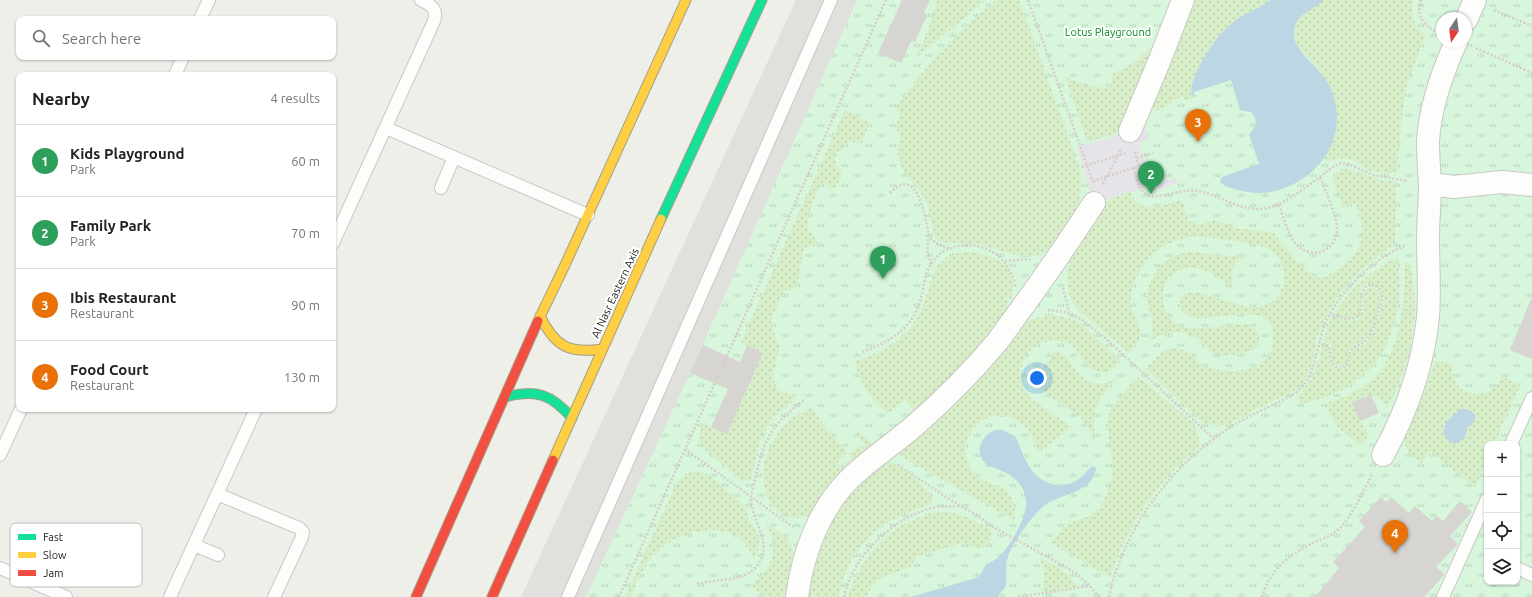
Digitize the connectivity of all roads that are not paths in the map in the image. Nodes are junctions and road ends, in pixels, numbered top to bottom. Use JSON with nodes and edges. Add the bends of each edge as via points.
{"nodes":[{"id":1,"x":209,"y":0,"type":"edge"},
{"id":2,"x":421,"y":0,"type":"edge"},
{"id":3,"x":686,"y":0,"type":"edge"},
{"id":4,"x":762,"y":0,"type":"edge"},
{"id":5,"x":831,"y":0,"type":"edge"},
{"id":6,"x":1183,"y":0,"type":"edge"},
{"id":7,"x":1475,"y":0,"type":"edge"},
{"id":8,"x":1470,"y":12,"type":"edge"},
{"id":9,"x":201,"y":16,"type":"edge"},
{"id":10,"x":1454,"y":48,"type":"edge"},
{"id":11,"x":182,"y":60,"type":"edge"},
{"id":12,"x":176,"y":72,"type":"edge"},
{"id":13,"x":386,"y":128,"type":"junction"},
{"id":14,"x":1130,"y":131,"type":"road end"},
{"id":15,"x":454,"y":157,"type":"junction"},
{"id":16,"x":1430,"y":184,"type":"junction"},
{"id":17,"x":1532,"y":185,"type":"edge"},
{"id":18,"x":441,"y":188,"type":"dead end"},
{"id":19,"x":1093,"y":194,"type":"road end"},
{"id":20,"x":588,"y":215,"type":"junction"},
{"id":21,"x":336,"y":236,"type":"edge"},
{"id":22,"x":540,"y":316,"type":"junction"},
{"id":23,"x":602,"y":349,"type":"junction"},
{"id":24,"x":505,"y":398,"type":"junction"},
{"id":25,"x":1532,"y":398,"type":"edge"},
{"id":26,"x":20,"y":412,"type":"edge"},
{"id":27,"x":255,"y":412,"type":"edge"},
{"id":28,"x":572,"y":418,"type":"junction"},
{"id":29,"x":1513,"y":441,"type":"edge"},
{"id":30,"x":0,"y":455,"type":"edge"},
{"id":31,"x":1383,"y":455,"type":"road end"},
{"id":32,"x":217,"y":494,"type":"junction"},
{"id":33,"x":1484,"y":505,"type":"edge"},
{"id":34,"x":194,"y":546,"type":"junction"},
{"id":35,"x":218,"y":555,"type":"dead end"},
{"id":36,"x":0,"y":568,"type":"edge"},
{"id":37,"x":1520,"y":569,"type":"edge"},
{"id":38,"x":10,"y":572,"type":"edge"},
{"id":39,"x":1532,"y":575,"type":"edge"},
{"id":40,"x":43,"y":587,"type":"edge"},
{"id":41,"x":66,"y":597,"type":"edge"},
{"id":42,"x":170,"y":597,"type":"edge"},
{"id":43,"x":274,"y":597,"type":"edge"},
{"id":44,"x":416,"y":597,"type":"edge"},
{"id":45,"x":492,"y":597,"type":"edge"},
{"id":46,"x":568,"y":597,"type":"edge"},
{"id":47,"x":797,"y":597,"type":"edge"},
{"id":48,"x":1443,"y":597,"type":"edge"}],
"edges":[{"from":1,"to":9,"type":"lane"},
{"from":2,"to":13,"type":"lane","via":[[432,6],[436,16]]},
{"from":3,"to":20,"type":"main road"},
{"from":4,"to":23,"type":"main road","name":"Al Nasr Eastern Axis"},
{"from":5,"to":46,"type":"lane"},
{"from":6,"to":14,"type":"street"},
{"from":7,"to":8,"type":"street"},
{"from":10,"to":16,"type":"street","via":[[1440,82],[1431,121],[1428,141]]},
{"from":11,"to":12,"type":"lane"},
{"from":13,"to":15,"type":"lane"},
{"from":13,"to":21,"type":"lane"},
{"from":15,"to":18,"type":"lane"},
{"from":15,"to":20,"type":"lane"},
{"from":16,"to":17,"type":"street","via":[[1454,187],[1502,182]]},
{"from":16,"to":31,"type":"street","via":[[1428,316],[1424,346],[1409,402]]},
{"from":19,"to":47,"type":"street","via":[[1056,260],[997,341],[942,400],[881,454],[856,472],[842,487],[810,540]]},
{"from":20,"to":22,"type":"main road"},
{"from":22,"to":23,"type":"main road","via":[[546,331],[557,342],[571,350],[586,352]]},
{"from":22,"to":24,"type":"main road"},
{"from":23,"to":28,"type":"main road","name":"Al Nasr Eastern Axis"},
{"from":24,"to":28,"type":"main road","via":[[520,393],[550,397]]},
{"from":24,"to":44,"type":"main road"},
{"from":25,"to":29,"type":"lane"},
{"from":26,"to":30,"type":"lane"},
{"from":27,"to":32,"type":"lane"},
{"from":28,"to":45,"type":"main road","name":"Al Nasr Eastern Axis"},
{"from":32,"to":34,"type":"lane"},
{"from":32,"to":43,"type":"lane","via":[[299,528],[303,532]]},
{"from":33,"to":48,"type":"lane"},
{"from":34,"to":35,"type":"lane"},
{"from":34,"to":42,"type":"lane"},
{"from":36,"to":38,"type":"lane"},
{"from":37,"to":39,"type":"lane"},
{"from":40,"to":41,"type":"lane"}]}
